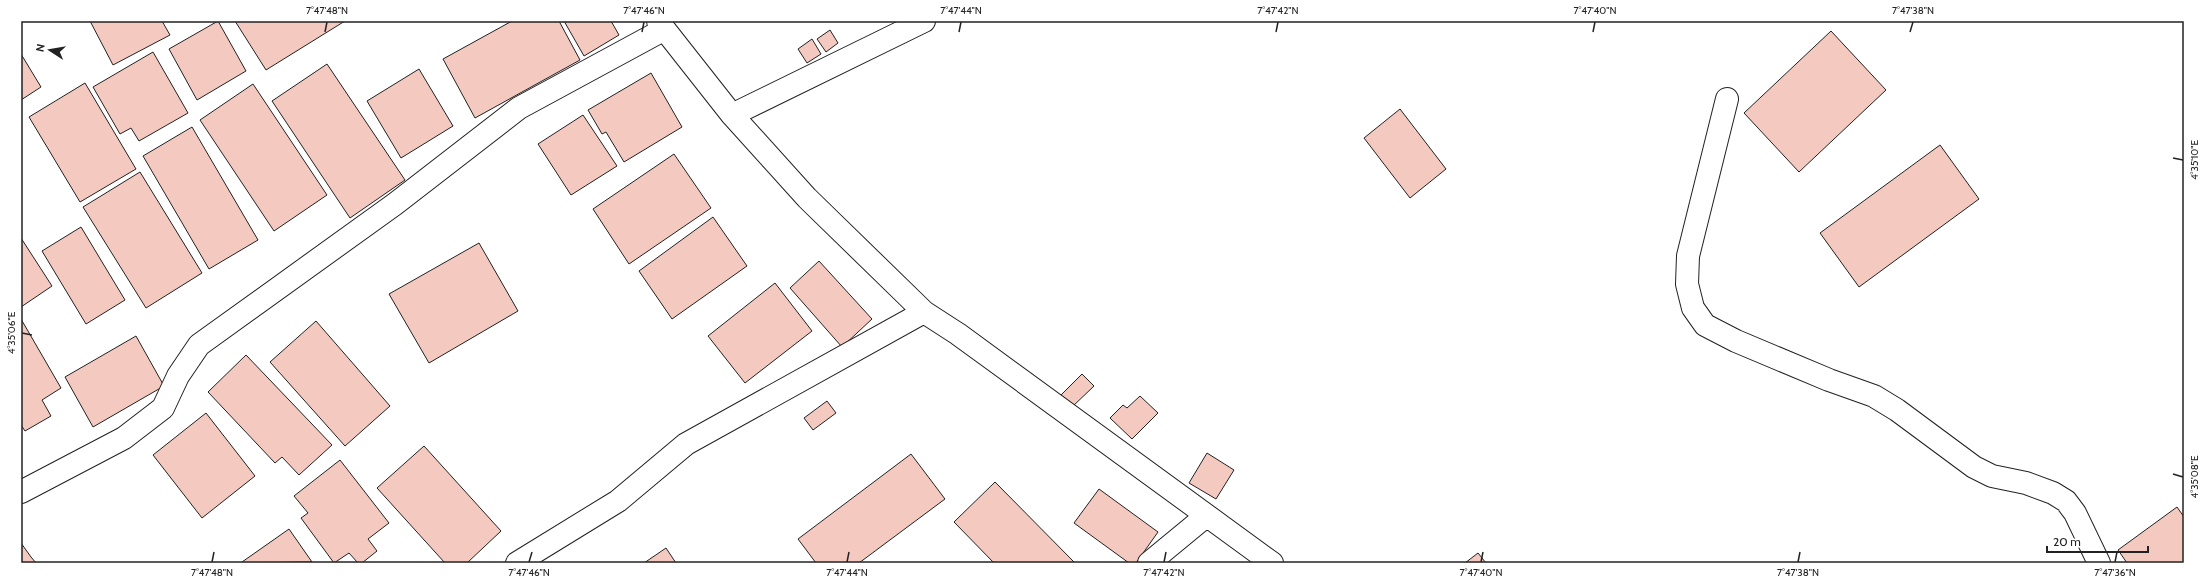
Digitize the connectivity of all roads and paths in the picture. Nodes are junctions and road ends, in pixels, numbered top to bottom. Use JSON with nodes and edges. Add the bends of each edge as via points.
{"nodes":[{"id":1,"x":924,"y":21,"type":"edge"},
{"id":2,"x":661,"y":25,"type":"edge"},
{"id":3,"x":1727,"y":99,"type":"dead end"},
{"id":4,"x":732,"y":115,"type":"junction"},
{"id":5,"x":924,"y":312,"type":"junction"},
{"id":6,"x":21,"y":492,"type":"edge"},
{"id":7,"x":1206,"y":516,"type":"junction"},
{"id":8,"x":517,"y":563,"type":"edge"},
{"id":9,"x":1149,"y":563,"type":"edge"},
{"id":10,"x":1272,"y":563,"type":"edge"},
{"id":11,"x":2099,"y":563,"type":"edge"}],
"edges":[{"from":1,"to":4,"type":"street"},
{"from":2,"to":4,"type":"street"},
{"from":2,"to":6,"type":"street","via":[[519,108],[395,204],[199,345],[178,376],[163,408],[124,438]]},
{"from":3,"to":11,"type":"street","via":[[1688,256],[1687,284],[1693,308],[1705,325],[1736,341],[1874,396],[1992,476],[2026,483],[2053,493],[2066,501],[2075,513]]},
{"from":4,"to":5,"type":"street","via":[[806,198]]},
{"from":5,"to":7,"type":"street","via":[[958,334]]},
{"from":5,"to":8,"type":"street","via":[[686,444],[618,501]]},
{"from":7,"to":9,"type":"street"},
{"from":7,"to":10,"type":"street"}]}
